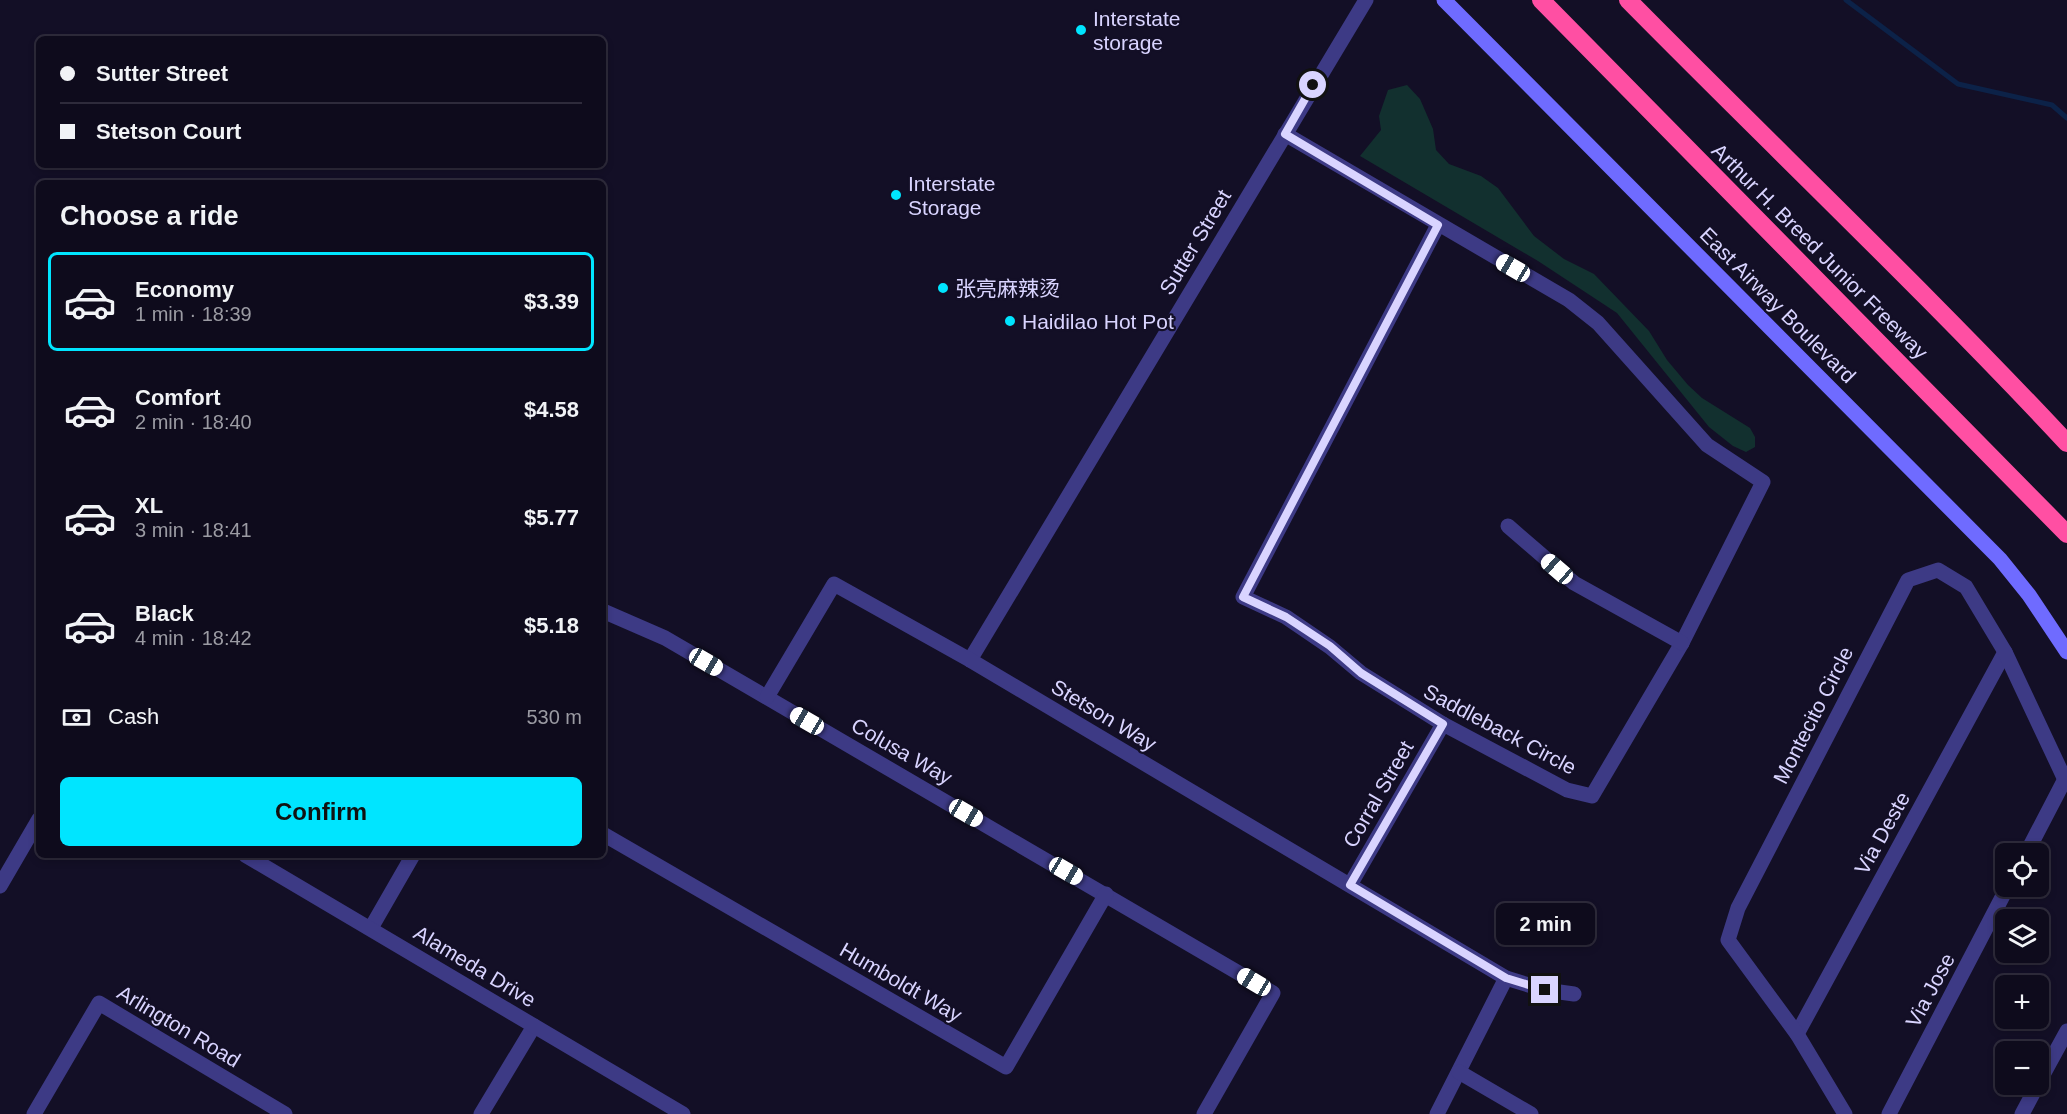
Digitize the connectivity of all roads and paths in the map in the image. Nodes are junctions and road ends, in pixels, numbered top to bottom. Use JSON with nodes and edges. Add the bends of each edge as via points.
{"nodes":[{"id":1,"x":1366,"y":0,"type":"edge"},
{"id":2,"x":1444,"y":0,"type":"edge"},
{"id":3,"x":1541,"y":0,"type":"edge"},
{"id":4,"x":1628,"y":0,"type":"edge"},
{"id":5,"x":1285,"y":134,"type":"junction"},
{"id":6,"x":1438,"y":225,"type":"junction"},
{"id":7,"x":2067,"y":443,"type":"edge"},
{"id":8,"x":1508,"y":526,"type":"dead end"},
{"id":9,"x":2067,"y":534,"type":"edge"},
{"id":10,"x":606,"y":612,"type":"edge"},
{"id":11,"x":1682,"y":643,"type":"junction"},
{"id":12,"x":2005,"y":651,"type":"junction"},
{"id":13,"x":2067,"y":652,"type":"edge"},
{"id":14,"x":970,"y":660,"type":"junction"},
{"id":15,"x":767,"y":697,"type":"junction"},
{"id":16,"x":1443,"y":724,"type":"junction"},
{"id":17,"x":2066,"y":781,"type":"edge"},
{"id":18,"x":36,"y":824,"type":"edge"},
{"id":19,"x":606,"y":836,"type":"edge"},
{"id":20,"x":2032,"y":843,"type":"edge"},
{"id":21,"x":250,"y":858,"type":"edge"},
{"id":22,"x":411,"y":858,"type":"edge"},
{"id":23,"x":1350,"y":885,"type":"junction"},
{"id":24,"x":0,"y":886,"type":"edge"},
{"id":25,"x":1106,"y":894,"type":"junction"},
{"id":26,"x":2002,"y":897,"type":"edge"},
{"id":27,"x":371,"y":928,"type":"junction"},
{"id":28,"x":1506,"y":978,"type":"junction"},
{"id":29,"x":1574,"y":994,"type":"dead end"},
{"id":30,"x":534,"y":1026,"type":"junction"},
{"id":31,"x":2067,"y":1031,"type":"edge"},
{"id":32,"x":1797,"y":1034,"type":"junction"},
{"id":33,"x":2049,"y":1064,"type":"edge"},
{"id":34,"x":1459,"y":1072,"type":"junction"},
{"id":35,"x":2032,"y":1095,"type":"edge"},
{"id":36,"x":264,"y":1109,"type":"edge"},
{"id":37,"x":34,"y":1114,"type":"edge"},
{"id":38,"x":285,"y":1114,"type":"edge"},
{"id":39,"x":481,"y":1114,"type":"edge"},
{"id":40,"x":683,"y":1114,"type":"edge"},
{"id":41,"x":1204,"y":1114,"type":"edge"},
{"id":42,"x":1437,"y":1114,"type":"edge"},
{"id":43,"x":1531,"y":1114,"type":"edge"},
{"id":44,"x":1845,"y":1114,"type":"edge"},
{"id":45,"x":1889,"y":1114,"type":"edge"},
{"id":46,"x":2022,"y":1114,"type":"edge"}],
"edges":[{"from":1,"to":5,"type":"street","name":"Sutter Street"},
{"from":2,"to":13,"type":"main road","name":"East Airway Boulevard","via":[[2000,559]]},
{"from":3,"to":9,"type":"highway","name":"Arthur H. Breed Junior Freeway"},
{"from":4,"to":7,"type":"highway","name":"Arthur H. Breed Junior Freeway","via":[[1814,188],[1961,329]]},
{"from":5,"to":6,"type":"street","name":"Saddleback Circle"},
{"from":5,"to":14,"type":"street","name":"Sutter Street"},
{"from":6,"to":11,"type":"street","name":"Saddleback Circle","via":[[1569,300],[1598,323],[1707,445],[1763,482]]},
{"from":6,"to":16,"type":"street","name":"Saddleback Circle","via":[[1243,597],[1286,617],[1330,646],[1361,673]]},
{"from":8,"to":11,"type":"street","via":[[1574,583]]},
{"from":10,"to":15,"type":"street","name":"Colusa Way","via":[[665,638]]},
{"from":11,"to":16,"type":"street","name":"Saddleback Circle","via":[[1592,796],[1567,790]]},
{"from":12,"to":17,"type":"street","name":"Montecito Circle"},
{"from":12,"to":32,"type":"street","name":"Via Deste"},
{"from":12,"to":32,"type":"street","name":"Montecito Circle","via":[[1966,587],[1938,570],[1908,580],[1738,908],[1728,940]]},
{"from":14,"to":15,"type":"street","name":"Stetson Way","via":[[834,584]]},
{"from":14,"to":23,"type":"street","name":"Stetson Way"},
{"from":15,"to":25,"type":"street","name":"Colusa Way"},
{"from":16,"to":23,"type":"street","name":"Corral Street"},
{"from":17,"to":20,"type":"street"},
{"from":18,"to":24,"type":"street"},
{"from":19,"to":25,"type":"street","name":"Humboldt Way","via":[[1006,1067]]},
{"from":21,"to":27,"type":"street","name":"Alameda Drive"},
{"from":22,"to":27,"type":"street"},
{"from":23,"to":28,"type":"street","name":"Stetson Way"},
{"from":25,"to":41,"type":"street","name":"Colusa Way","via":[[1273,993]]},
{"from":26,"to":45,"type":"street","name":"Via Jose"},
{"from":27,"to":30,"type":"street","name":"Alameda Drive"},
{"from":28,"to":29,"type":"street","name":"Stetson Way"},
{"from":28,"to":34,"type":"street"},
{"from":30,"to":39,"type":"street"},
{"from":30,"to":40,"type":"street","name":"Alameda Drive"},
{"from":31,"to":33,"type":"street"},
{"from":32,"to":44,"type":"street","name":"Montecito Circle"},
{"from":34,"to":42,"type":"street"},
{"from":34,"to":43,"type":"street"},
{"from":35,"to":46,"type":"street"},
{"from":36,"to":37,"type":"street","name":"Arlington Road","via":[[99,1003]]},
{"from":36,"to":38,"type":"street","name":"Arlington Road"}]}
